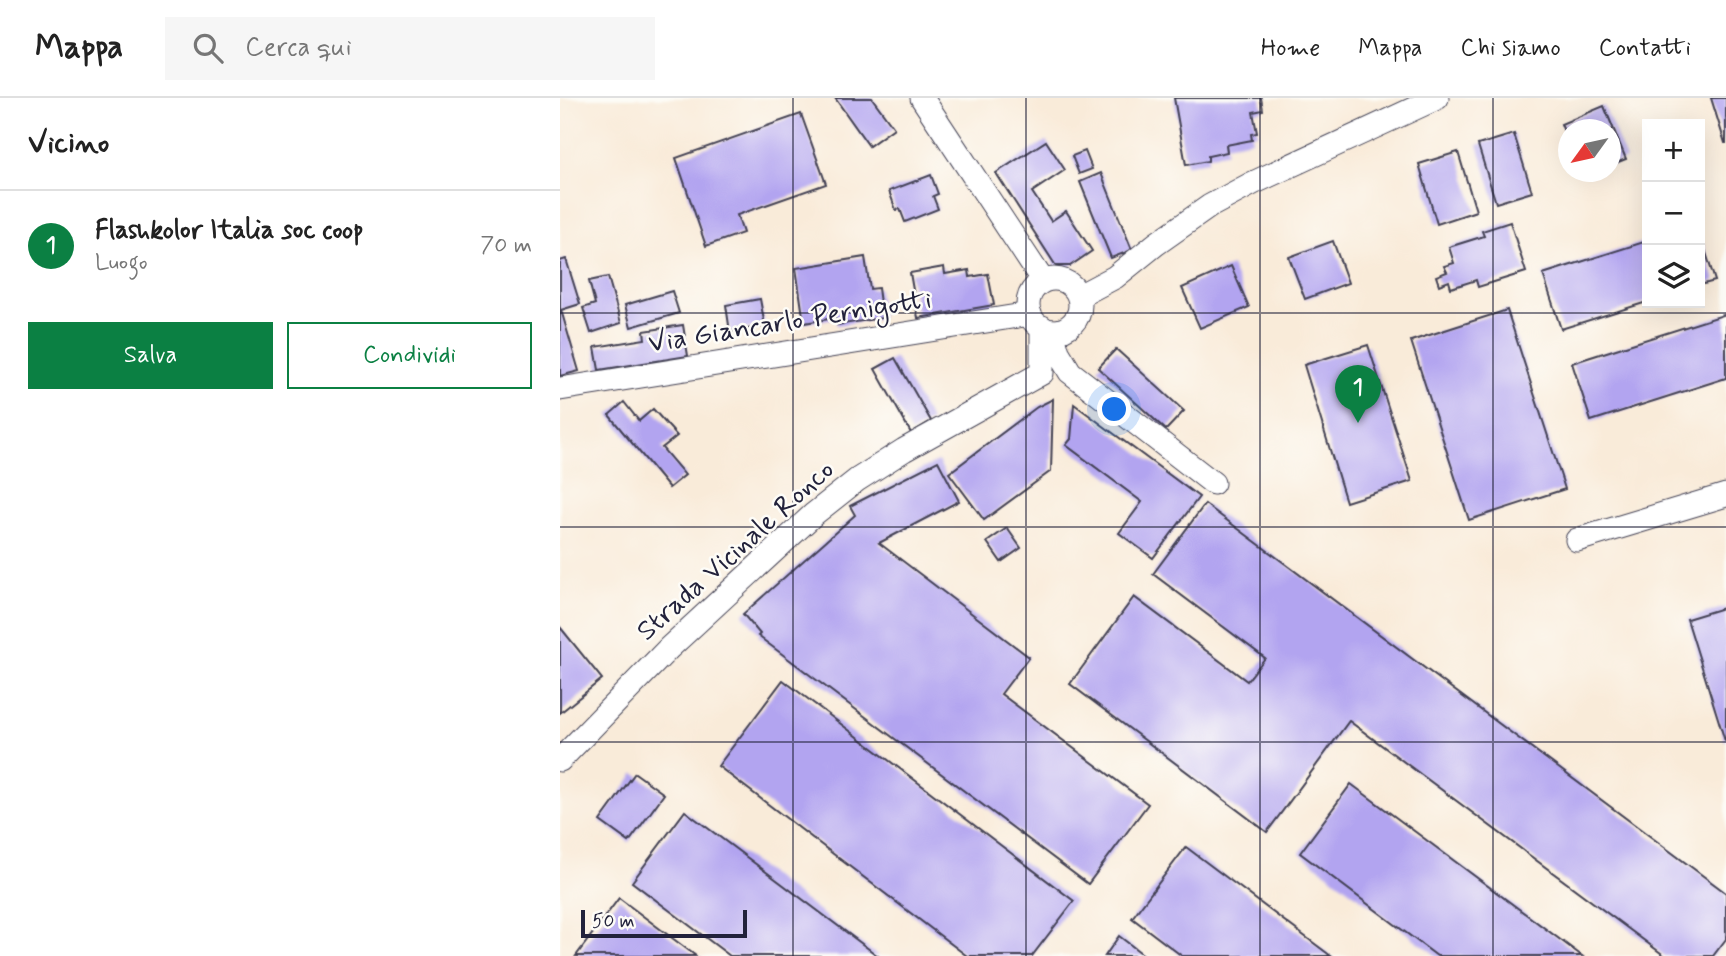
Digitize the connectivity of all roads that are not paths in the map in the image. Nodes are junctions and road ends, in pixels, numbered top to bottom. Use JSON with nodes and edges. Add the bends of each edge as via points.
{"nodes":[{"id":1,"x":922,"y":98,"type":"edge"},
{"id":2,"x":1437,"y":98,"type":"edge"},
{"id":3,"x":1043,"y":281,"type":"junction"},
{"id":4,"x":1079,"y":296,"type":"junction"},
{"id":5,"x":1041,"y":324,"type":"junction"},
{"id":6,"x":560,"y":389,"type":"edge"},
{"id":7,"x":1213,"y":483,"type":"dead end"},
{"id":8,"x":1726,"y":495,"type":"edge"},
{"id":9,"x":1577,"y":540,"type":"dead end"},
{"id":10,"x":560,"y":760,"type":"edge"}],
"edges":[{"from":1,"to":3,"type":"street"},
{"from":2,"to":4,"type":"street","via":[[1210,206],[1115,277]]},
{"from":3,"to":4,"type":"street","via":[[1062,280]]},
{"from":3,"to":5,"type":"street","via":[[1031,291],[1028,302]]},
{"from":4,"to":5,"type":"street","via":[[1077,319],[1069,327]]},
{"from":5,"to":6,"type":"street","name":"Via Giancarlo Pernigotti"},
{"from":5,"to":7,"type":"street","via":[[1070,372]]},
{"from":5,"to":10,"type":"street","name":"Strada Vicinale Ronco","via":[[1042,373],[904,450],[814,514],[669,648]]},
{"from":8,"to":9,"type":"street"}]}
